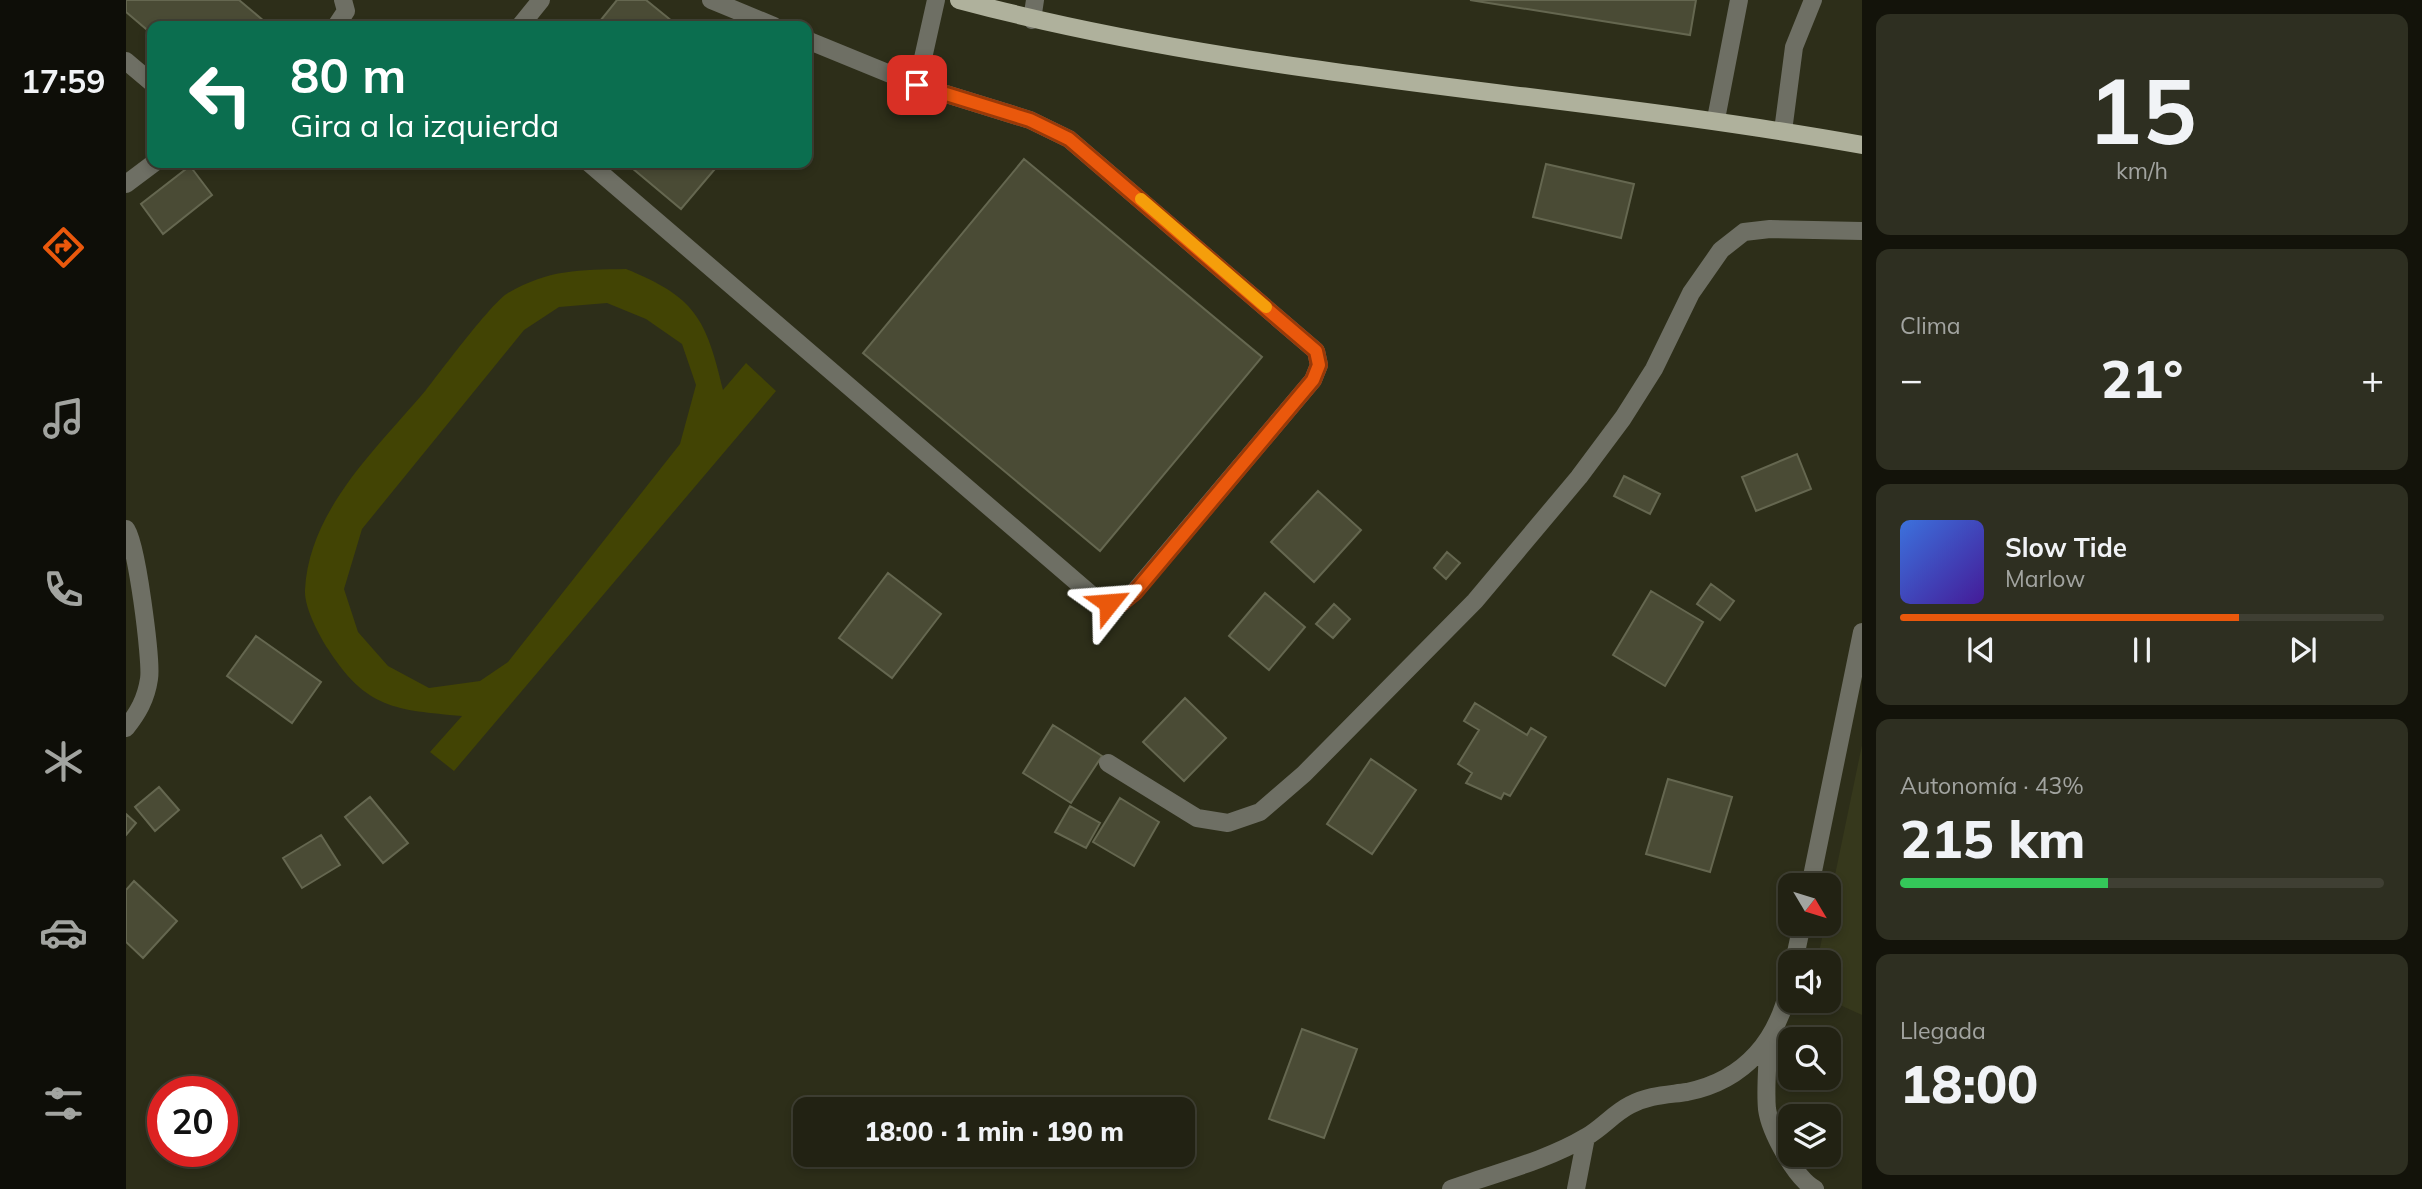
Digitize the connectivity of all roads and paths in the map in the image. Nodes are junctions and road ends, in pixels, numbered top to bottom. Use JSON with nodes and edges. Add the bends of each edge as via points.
{"nodes":[{"id":1,"x":343,"y":0,"type":"edge"},
{"id":2,"x":541,"y":0,"type":"edge"},
{"id":3,"x":711,"y":0,"type":"edge"},
{"id":4,"x":936,"y":0,"type":"edge"},
{"id":5,"x":959,"y":0,"type":"edge"},
{"id":6,"x":1035,"y":0,"type":"edge"},
{"id":7,"x":1739,"y":0,"type":"edge"},
{"id":8,"x":1813,"y":0,"type":"edge"},
{"id":9,"x":1032,"y":20,"type":"junction"},
{"id":10,"x":340,"y":21,"type":"edge"},
{"id":11,"x":524,"y":21,"type":"edge"},
{"id":12,"x":762,"y":21,"type":"edge"},
{"id":13,"x":812,"y":42,"type":"edge"},
{"id":14,"x":126,"y":61,"type":"edge"},
{"id":15,"x":147,"y":79,"type":"edge"},
{"id":16,"x":917,"y":85,"type":"junction"},
{"id":17,"x":1716,"y":119,"type":"junction"},
{"id":18,"x":1783,"y":131,"type":"junction"},
{"id":19,"x":1862,"y":145,"type":"edge"},
{"id":20,"x":147,"y":168,"type":"edge"},
{"id":21,"x":595,"y":168,"type":"edge"},
{"id":22,"x":126,"y":184,"type":"edge"},
{"id":23,"x":1862,"y":231,"type":"edge"},
{"id":24,"x":126,"y":529,"type":"edge"},
{"id":25,"x":1862,"y":632,"type":"edge"},
{"id":26,"x":126,"y":728,"type":"edge"},
{"id":27,"x":1108,"y":763,"type":"dead end"},
{"id":28,"x":1813,"y":873,"type":"edge"},
{"id":29,"x":1782,"y":1013,"type":"edge"},
{"id":30,"x":1768,"y":1042,"type":"junction"},
{"id":31,"x":1586,"y":1137,"type":"junction"},
{"id":32,"x":1451,"y":1189,"type":"edge"},
{"id":33,"x":1576,"y":1189,"type":"edge"},
{"id":34,"x":1815,"y":1189,"type":"edge"}],
"edges":[{"from":1,"to":10,"type":"street","via":[[346,11]]},
{"from":2,"to":11,"type":"street"},
{"from":3,"to":12,"type":"street"},
{"from":4,"to":16,"type":"street"},
{"from":5,"to":9,"type":"main road"},
{"from":6,"to":9,"type":"street"},
{"from":7,"to":17,"type":"street"},
{"from":8,"to":18,"type":"street","via":[[1794,47]]},
{"from":9,"to":17,"type":"main road","via":[[1225,58]]},
{"from":13,"to":16,"type":"street"},
{"from":14,"to":15,"type":"street"},
{"from":16,"to":21,"type":"street","via":[[1030,120],[1069,139],[1316,351],[1319,365],[1313,380],[1135,592],[1120,604],[1094,597]]},
{"from":17,"to":18,"type":"main road"},
{"from":18,"to":19,"type":"main road"},
{"from":20,"to":22,"type":"street"},
{"from":23,"to":27,"type":"street","via":[[1744,232],[1721,250],[1691,293],[1654,369],[1579,477],[1475,601],[1304,774],[1260,812],[1228,823],[1197,818]]},
{"from":24,"to":26,"type":"street","via":[[132,534],[138,570],[150,677],[142,708]]},
{"from":25,"to":28,"type":"street"},
{"from":29,"to":30,"type":"street"},
{"from":30,"to":31,"type":"street","via":[[1734,1074],[1629,1105]]},
{"from":30,"to":34,"type":"street","via":[[1767,1111],[1782,1148],[1806,1184]]},
{"from":31,"to":32,"type":"street"},
{"from":31,"to":33,"type":"street"}]}
